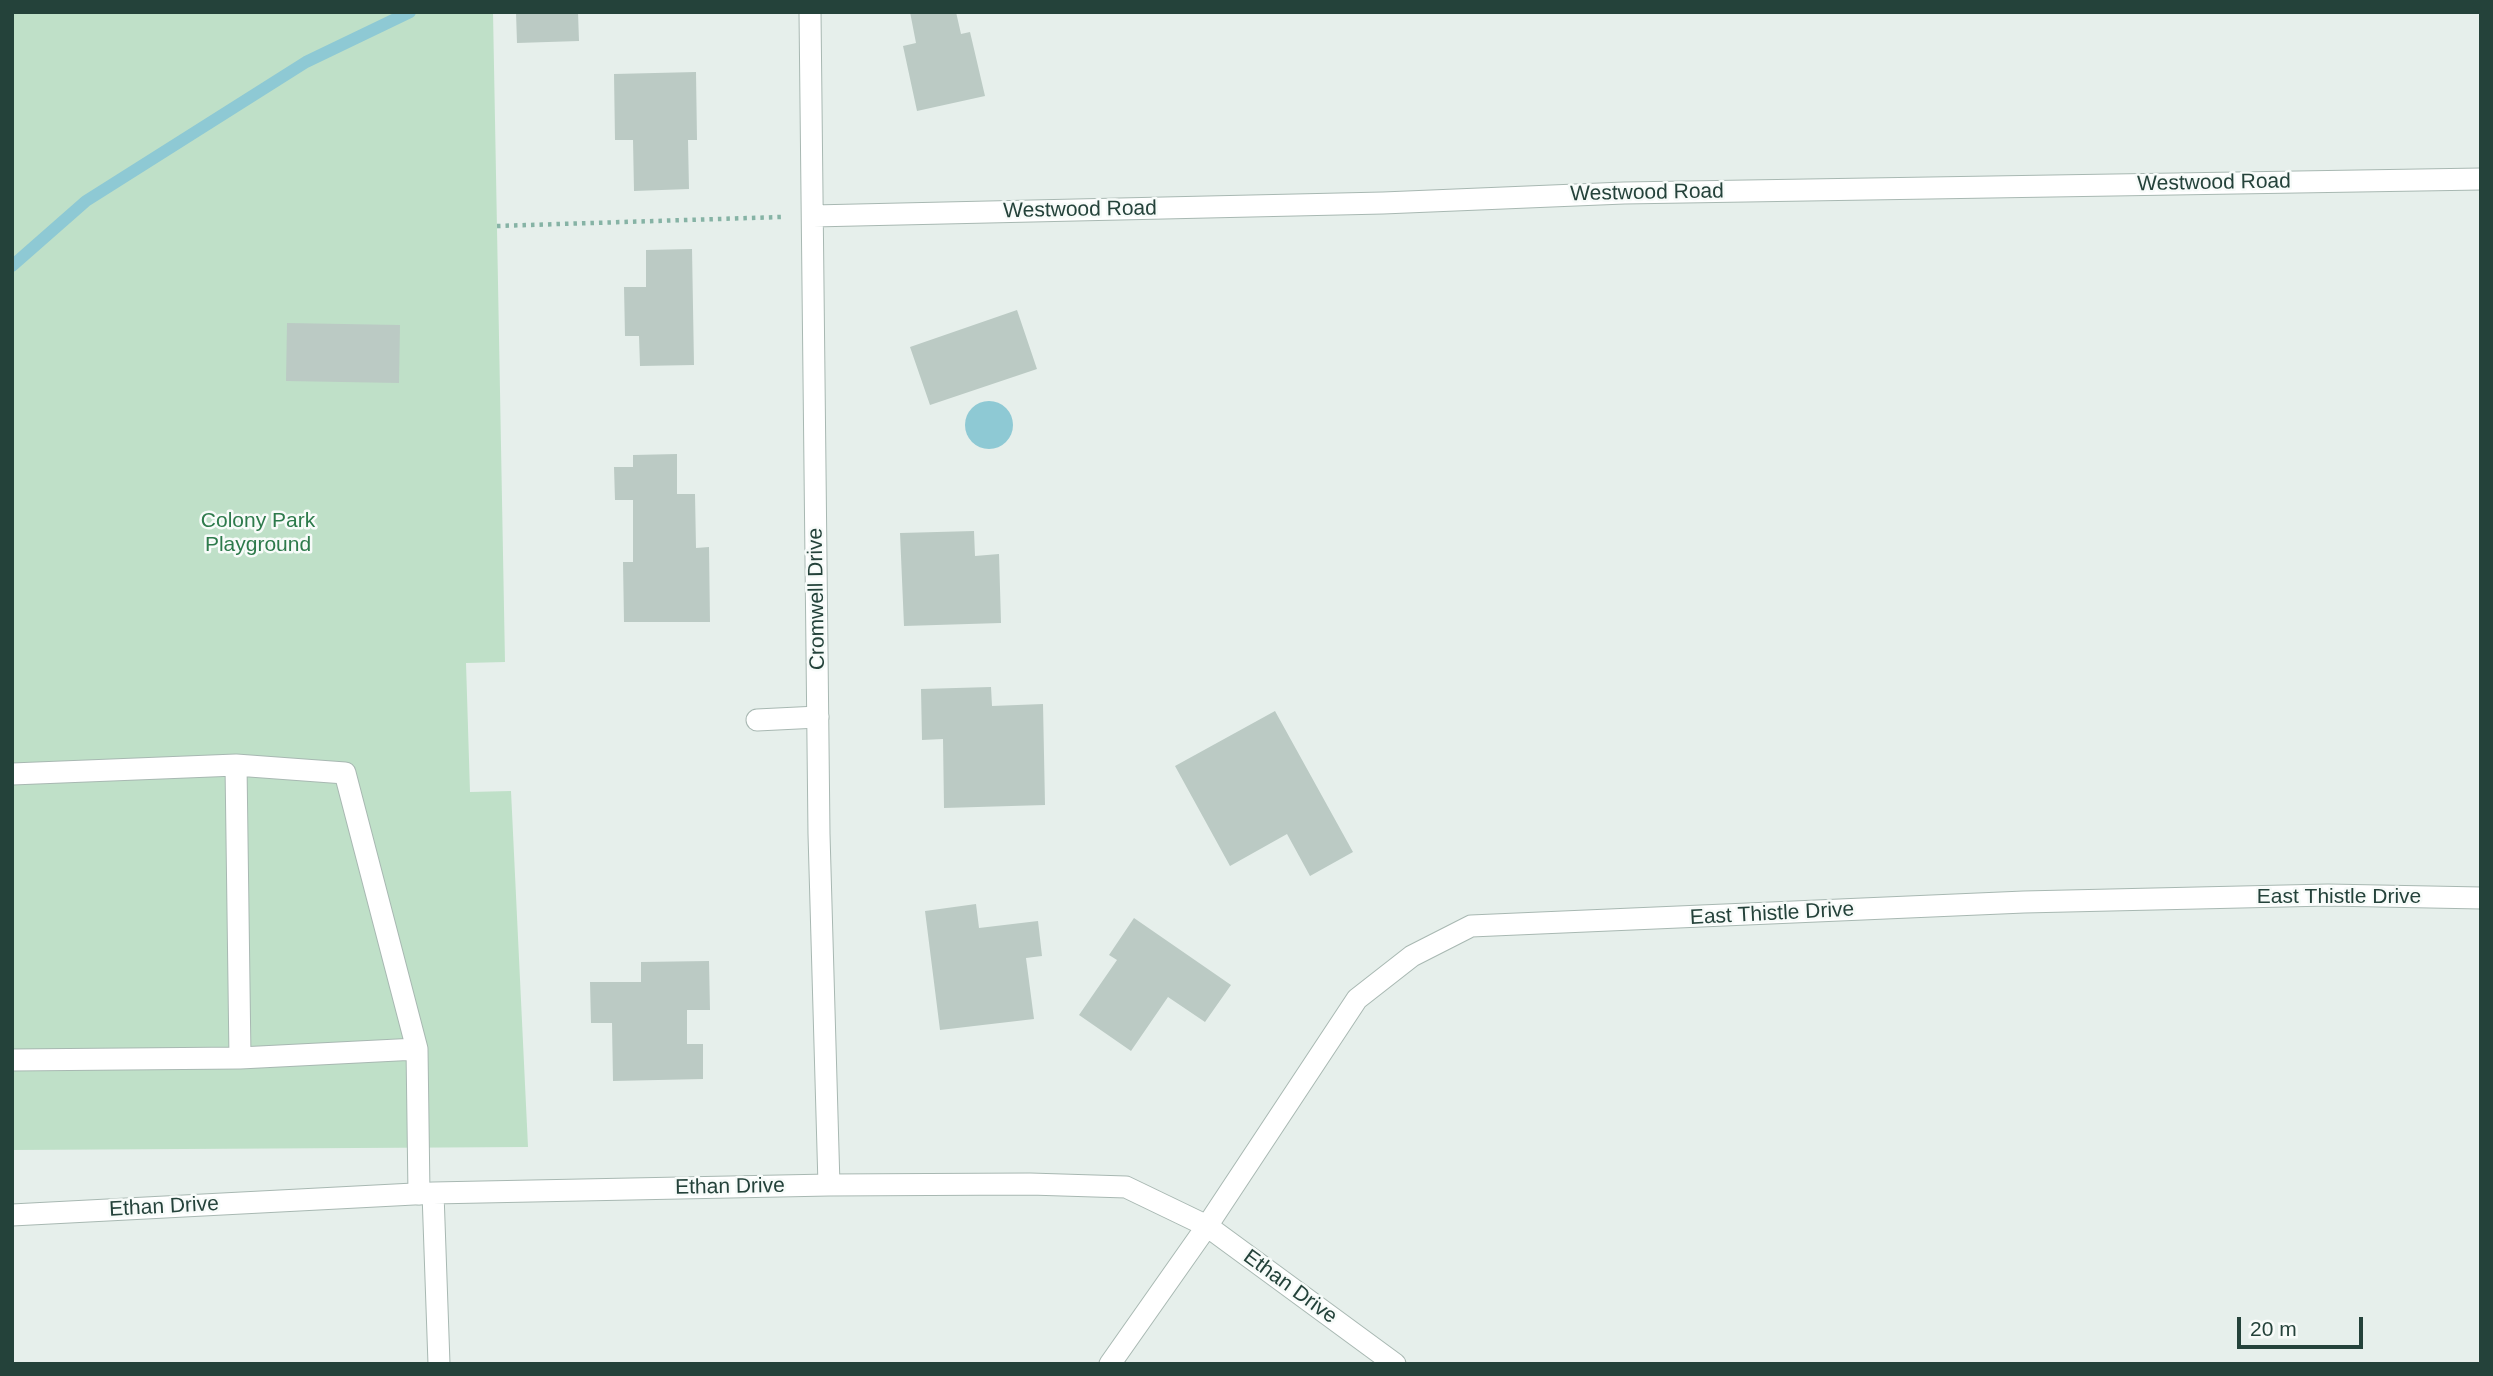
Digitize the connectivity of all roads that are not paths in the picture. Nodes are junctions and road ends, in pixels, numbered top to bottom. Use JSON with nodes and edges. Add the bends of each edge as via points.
{"nodes":[{"id":1,"x":810,"y":12,"type":"edge"},
{"id":2,"x":2481,"y":179,"type":"edge"},
{"id":3,"x":813,"y":216,"type":"junction"},
{"id":4,"x":818,"y":717,"type":"junction"},
{"id":5,"x":757,"y":720,"type":"dead end"},
{"id":6,"x":236,"y":765,"type":"junction"},
{"id":7,"x":12,"y":774,"type":"edge"},
{"id":8,"x":2481,"y":898,"type":"edge"},
{"id":9,"x":417,"y":1049,"type":"junction"},
{"id":10,"x":240,"y":1058,"type":"junction"},
{"id":11,"x":12,"y":1060,"type":"edge"},
{"id":12,"x":829,"y":1185,"type":"junction"},
{"id":13,"x":426,"y":1193,"type":"junction"},
{"id":14,"x":12,"y":1215,"type":"edge"},
{"id":15,"x":1208,"y":1226,"type":"junction"},
{"id":16,"x":439,"y":1364,"type":"edge"},
{"id":17,"x":1110,"y":1364,"type":"edge"},
{"id":18,"x":1395,"y":1364,"type":"edge"}],
"edges":[{"from":1,"to":3,"type":"street","name":"Cromwell Drive"},
{"from":2,"to":3,"type":"street","name":"Westwood Road","via":[[1624,193]]},
{"from":3,"to":4,"type":"street","name":"Cromwell Drive"},
{"from":4,"to":5,"type":"street"},
{"from":4,"to":12,"type":"street","name":"Cromwell Drive"},
{"from":6,"to":7,"type":"street"},
{"from":6,"to":9,"type":"street","via":[[345,773]]},
{"from":6,"to":10,"type":"street"},
{"from":8,"to":15,"type":"street","name":"East Thistle Drive","via":[[2328,894],[2024,902],[1471,926],[1412,956],[1357,999]]},
{"from":9,"to":10,"type":"street"},
{"from":9,"to":13,"type":"street"},
{"from":10,"to":11,"type":"street"},
{"from":12,"to":13,"type":"street","name":"Ethan Drive"},
{"from":12,"to":15,"type":"street","name":"Ethan Drive","via":[[1126,1187]]},
{"from":13,"to":14,"type":"street","name":"Ethan Drive"},
{"from":13,"to":16,"type":"street"},
{"from":15,"to":17,"type":"street","name":"East Thistle Drive"},
{"from":15,"to":18,"type":"street","name":"Ethan Drive"}]}
